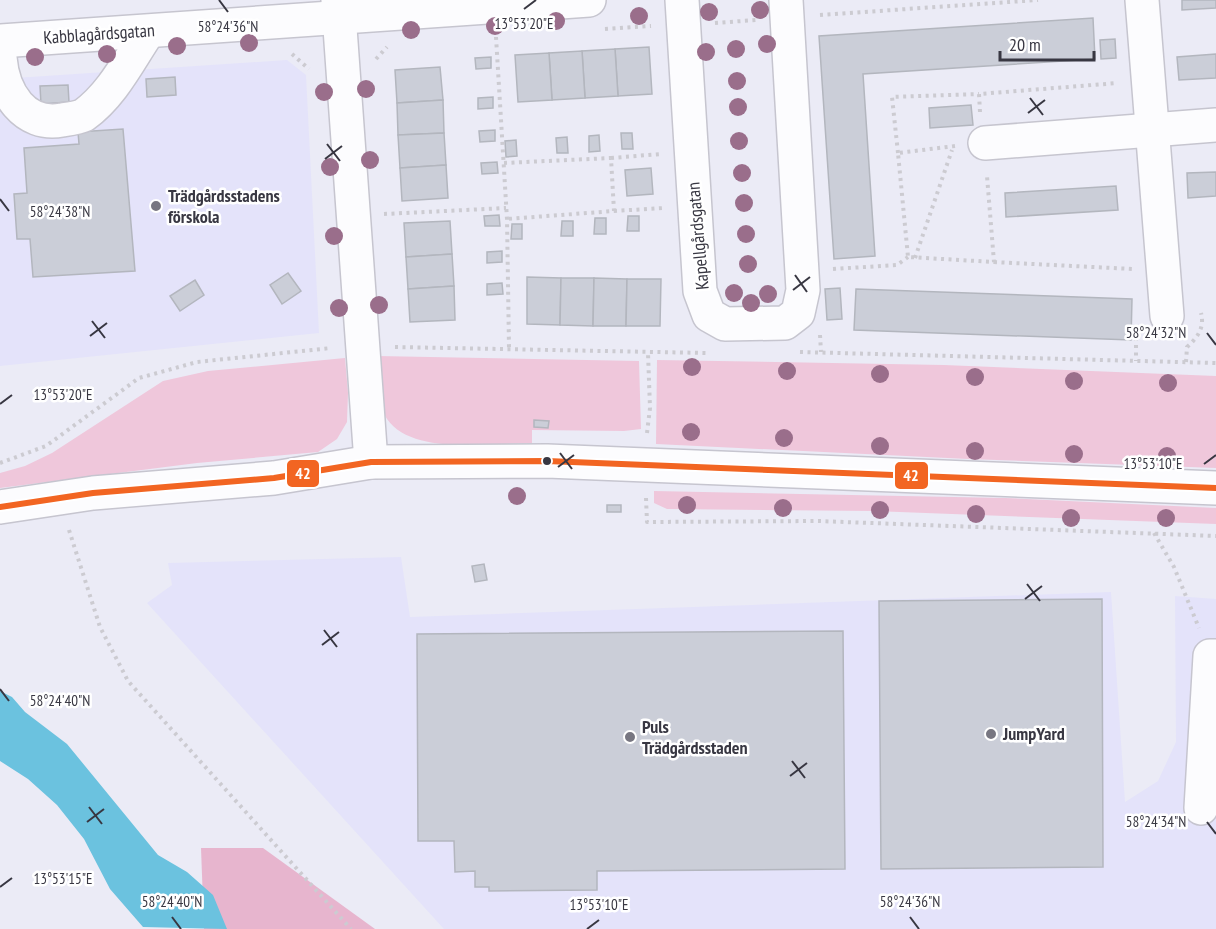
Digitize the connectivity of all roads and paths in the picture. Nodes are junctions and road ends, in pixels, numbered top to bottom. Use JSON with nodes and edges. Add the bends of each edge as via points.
{"nodes":[{"id":1,"x":1038,"y":0,"type":"edge"},
{"id":2,"x":1142,"y":0,"type":"edge"},
{"id":3,"x":339,"y":8,"type":"edge"},
{"id":4,"x":786,"y":9,"type":"edge"},
{"id":5,"x":683,"y":12,"type":"edge"},
{"id":6,"x":593,"y":15,"type":"edge"},
{"id":7,"x":148,"y":32,"type":"junction"},
{"id":8,"x":496,"y":35,"type":"junction"},
{"id":9,"x":507,"y":35,"type":"dead end"},
{"id":10,"x":484,"y":36,"type":"dead end"},
{"id":11,"x":0,"y":41,"type":"edge"},
{"id":12,"x":391,"y":43,"type":"dead end"},
{"id":13,"x":287,"y":49,"type":"dead end"},
{"id":14,"x":0,"y":58,"type":"edge"},
{"id":15,"x":373,"y":63,"type":"dead end"},
{"id":16,"x":313,"y":72,"type":"dead end"},
{"id":17,"x":1121,"y":83,"type":"dead end"},
{"id":18,"x":979,"y":94,"type":"junction"},
{"id":19,"x":1216,"y":125,"type":"edge"},
{"id":20,"x":1152,"y":130,"type":"junction"},
{"id":21,"x":969,"y":144,"type":"junction"},
{"id":22,"x":898,"y":153,"type":"junction"},
{"id":23,"x":665,"y":154,"type":"dead end"},
{"id":24,"x":611,"y":158,"type":"junction"},
{"id":25,"x":504,"y":163,"type":"junction"},
{"id":26,"x":382,"y":202,"type":"dead end"},
{"id":27,"x":506,"y":208,"type":"junction"},
{"id":28,"x":669,"y":208,"type":"dead end"},
{"id":29,"x":614,"y":211,"type":"junction"},
{"id":30,"x":382,"y":214,"type":"junction"},
{"id":31,"x":507,"y":219,"type":"junction"},
{"id":32,"x":383,"y":225,"type":"dead end"},
{"id":33,"x":908,"y":257,"type":"junction"},
{"id":34,"x":915,"y":258,"type":"junction"},
{"id":35,"x":994,"y":262,"type":"junction"},
{"id":36,"x":1136,"y":269,"type":"dead end"},
{"id":37,"x":828,"y":270,"type":"dead end"},
{"id":38,"x":1167,"y":316,"type":"dead end"},
{"id":39,"x":328,"y":337,"type":"dead end"},
{"id":40,"x":345,"y":347,"type":"junction"},
{"id":41,"x":508,"y":348,"type":"junction"},
{"id":42,"x":798,"y":352,"type":"dead end"},
{"id":43,"x":714,"y":353,"type":"dead end"},
{"id":44,"x":1216,"y":363,"type":"edge"},
{"id":45,"x":371,"y":462,"type":"junction"},
{"id":46,"x":0,"y":463,"type":"edge"},
{"id":47,"x":1216,"y":488,"type":"edge"},
{"id":48,"x":59,"y":497,"type":"junction"},
{"id":49,"x":0,"y":507,"type":"edge"},
{"id":50,"x":1154,"y":533,"type":"dead end"},
{"id":51,"x":1213,"y":656,"type":"edge"},
{"id":52,"x":1201,"y":808,"type":"dead end"},
{"id":53,"x":351,"y":929,"type":"edge"}],
"edges":[{"from":1,"to":4,"type":"path"},
{"from":2,"to":20,"type":"street"},
{"from":3,"to":6,"type":"street"},
{"from":3,"to":7,"type":"street","name":"Kabblagårdsgatan"},
{"from":3,"to":40,"type":"street"},
{"from":4,"to":5,"type":"path"},
{"from":4,"to":5,"type":"street","name":"Kapellgårdsgatan","via":[[803,290],[798,313],[785,323],[725,324],[709,315],[700,291]]},
{"from":5,"to":6,"type":"path"},
{"from":7,"to":11,"type":"street","name":"Kabblagårdsgatan"},
{"from":7,"to":14,"type":"street","via":[[114,86],[82,116],[46,123],[25,114],[15,100]]},
{"from":8,"to":9,"type":"path"},
{"from":8,"to":10,"type":"path"},
{"from":8,"to":25,"type":"path"},
{"from":12,"to":15,"type":"path"},
{"from":13,"to":16,"type":"path"},
{"from":17,"to":18,"type":"path"},
{"from":18,"to":21,"type":"path","via":[[980,132]]},
{"from":18,"to":22,"type":"path","via":[[892,97]]},
{"from":19,"to":20,"type":"street"},
{"from":20,"to":21,"type":"street"},
{"from":20,"to":38,"type":"street"},
{"from":21,"to":22,"type":"path"},
{"from":21,"to":34,"type":"path"},
{"from":21,"to":35,"type":"path"},
{"from":22,"to":33,"type":"path"},
{"from":23,"to":24,"type":"path"},
{"from":24,"to":25,"type":"path"},
{"from":24,"to":29,"type":"path"},
{"from":25,"to":27,"type":"path"},
{"from":26,"to":30,"type":"path"},
{"from":27,"to":30,"type":"path"},
{"from":27,"to":31,"type":"path"},
{"from":28,"to":29,"type":"path"},
{"from":29,"to":31,"type":"path"},
{"from":30,"to":32,"type":"path"},
{"from":31,"to":41,"type":"path"},
{"from":33,"to":34,"type":"path"},
{"from":33,"to":37,"type":"path","via":[[897,265]]},
{"from":34,"to":35,"type":"path"},
{"from":35,"to":36,"type":"path"},
{"from":39,"to":40,"type":"path"},
{"from":40,"to":41,"type":"path"},
{"from":40,"to":45,"type":"street"},
{"from":40,"to":46,"type":"path","via":[[197,362],[139,378],[46,446]]},
{"from":41,"to":43,"type":"path"},
{"from":42,"to":44,"type":"path"},
{"from":45,"to":47,"type":"street","via":[[547,461]]},
{"from":45,"to":48,"type":"street","via":[[274,478]]},
{"from":48,"to":49,"type":"street"},
{"from":48,"to":53,"type":"path","via":[[100,627],[128,681]]},
{"from":50,"to":51,"type":"path","via":[[1174,567]]},
{"from":51,"to":52,"type":"street"}]}
